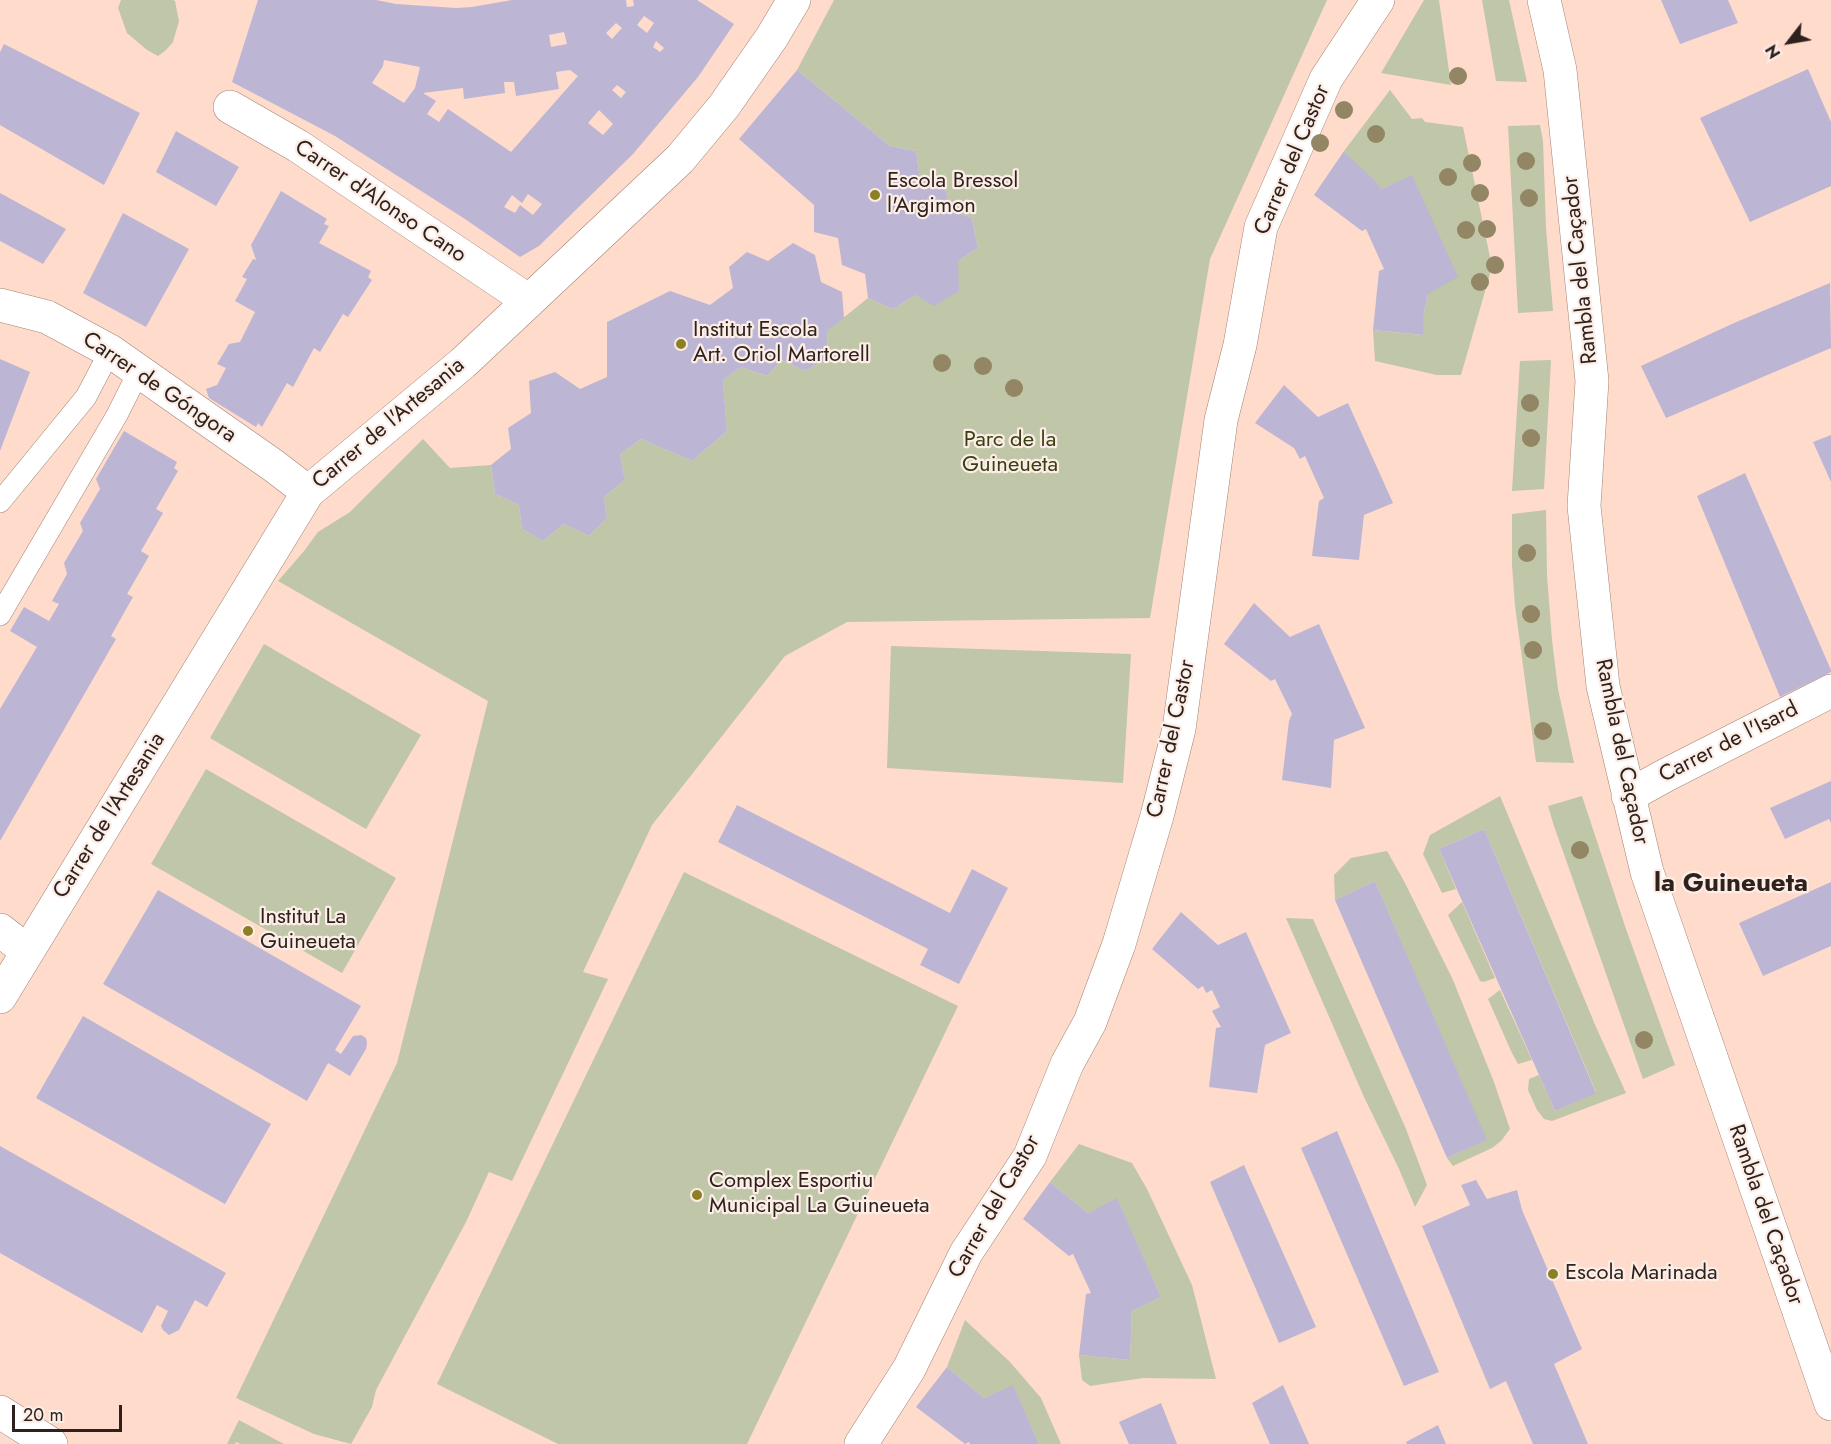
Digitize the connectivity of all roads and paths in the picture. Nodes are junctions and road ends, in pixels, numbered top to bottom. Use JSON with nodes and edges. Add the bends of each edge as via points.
{"nodes":[{"id":1,"x":794,"y":0,"type":"edge"},
{"id":2,"x":1378,"y":0,"type":"edge"},
{"id":3,"x":1544,"y":0,"type":"edge"},
{"id":4,"x":230,"y":107,"type":"dead end"},
{"id":5,"x":529,"y":301,"type":"junction"},
{"id":6,"x":0,"y":305,"type":"edge"},
{"id":7,"x":110,"y":351,"type":"junction"},
{"id":8,"x":139,"y":371,"type":"junction"},
{"id":9,"x":308,"y":492,"type":"junction"},
{"id":10,"x":0,"y":502,"type":"edge"},
{"id":11,"x":0,"y":615,"type":"edge"},
{"id":12,"x":1831,"y":691,"type":"edge"},
{"id":13,"x":1628,"y":796,"type":"junction"},
{"id":14,"x":0,"y":930,"type":"edge"},
{"id":15,"x":27,"y":951,"type":"junction"},
{"id":16,"x":0,"y":997,"type":"edge"},
{"id":17,"x":1831,"y":1404,"type":"edge"},
{"id":18,"x":0,"y":1412,"type":"edge"},
{"id":19,"x":51,"y":1444,"type":"edge"},
{"id":20,"x":861,"y":1444,"type":"edge"}],
"edges":[{"from":1,"to":5,"type":"street","name":"Carrer de l'Artesania","via":[[730,98],[680,159]]},
{"from":2,"to":20,"type":"street","name":"Carrer del Castor","via":[[1326,79],[1261,227],[1240,345],[1221,420],[1179,729],[1119,944],[1090,1022],[1066,1064],[1030,1156],[966,1253],[909,1369]]},
{"from":3,"to":13,"type":"street","name":"Rambla del Caçador","via":[[1560,70],[1592,381],[1584,506],[1604,686]]},
{"from":4,"to":5,"type":"street","name":"Carrer d'Alonso Cano","via":[[298,146]]},
{"from":5,"to":9,"type":"street","name":"Carrer de l'Artesania","via":[[463,363]]},
{"from":6,"to":7,"type":"street","name":"Carrer de Góngora","via":[[47,317]]},
{"from":7,"to":8,"type":"street","name":"Carrer de Góngora"},
{"from":7,"to":10,"type":"lane","via":[[86,397]]},
{"from":8,"to":9,"type":"street","name":"Carrer de Góngora"},
{"from":8,"to":11,"type":"lane"},
{"from":9,"to":15,"type":"street","name":"Carrer de l'Artesania"},
{"from":12,"to":13,"type":"street","name":"Carrer de l'Isard"},
{"from":13,"to":17,"type":"street","name":"Rambla del Caçador","via":[[1647,872]]},
{"from":14,"to":15,"type":"street"},
{"from":15,"to":16,"type":"street","name":"Carrer de l'Artesania"},
{"from":18,"to":19,"type":"street"}]}
